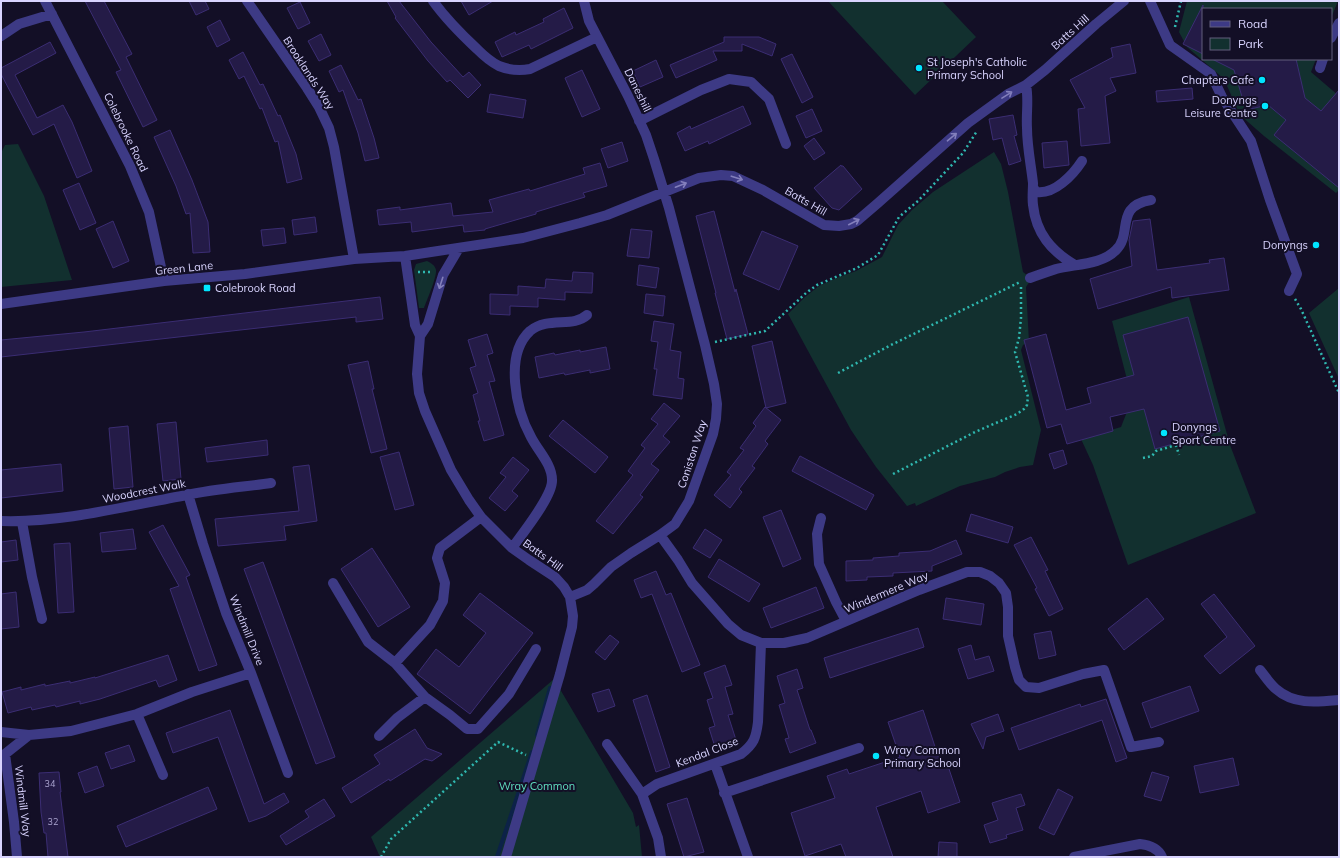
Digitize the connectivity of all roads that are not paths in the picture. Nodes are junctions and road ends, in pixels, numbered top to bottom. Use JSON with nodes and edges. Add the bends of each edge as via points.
{"nodes":[{"id":1,"x":45,"y":1,"type":"edge"},
{"id":2,"x":247,"y":1,"type":"edge"},
{"id":3,"x":433,"y":1,"type":"edge"},
{"id":4,"x":584,"y":1,"type":"edge"},
{"id":5,"x":1124,"y":1,"type":"edge"},
{"id":6,"x":1150,"y":1,"type":"edge"},
{"id":7,"x":52,"y":14,"type":"junction"},
{"id":8,"x":1339,"y":24,"type":"edge"},
{"id":9,"x":1,"y":36,"type":"edge"},
{"id":10,"x":1332,"y":36,"type":"edge"},
{"id":11,"x":597,"y":37,"type":"junction"},
{"id":12,"x":1026,"y":85,"type":"junction"},
{"id":13,"x":639,"y":121,"type":"junction"},
{"id":14,"x":786,"y":144,"type":"dead end"},
{"id":15,"x":1082,"y":162,"type":"dead end"},
{"id":16,"x":1033,"y":187,"type":"junction"},
{"id":17,"x":664,"y":192,"type":"junction"},
{"id":18,"x":1151,"y":200,"type":"dead end"},
{"id":19,"x":459,"y":248,"type":"junction"},
{"id":20,"x":405,"y":256,"type":"junction"},
{"id":21,"x":370,"y":258,"type":"joint"},
{"id":22,"x":354,"y":260,"type":"junction"},
{"id":23,"x":1075,"y":265,"type":"junction"},
{"id":24,"x":1025,"y":280,"type":"road end"},
{"id":25,"x":164,"y":281,"type":"junction"},
{"id":26,"x":1289,"y":291,"type":"road end"},
{"id":27,"x":1,"y":304,"type":"edge"},
{"id":28,"x":587,"y":315,"type":"dead end"},
{"id":29,"x":420,"y":336,"type":"junction"},
{"id":30,"x":271,"y":483,"type":"dead end"},
{"id":31,"x":188,"y":494,"type":"junction"},
{"id":32,"x":482,"y":517,"type":"junction"},
{"id":33,"x":821,"y":518,"type":"dead end"},
{"id":34,"x":1,"y":521,"type":"edge"},
{"id":35,"x":22,"y":522,"type":"junction"},
{"id":36,"x":660,"y":535,"type":"junction"},
{"id":37,"x":512,"y":548,"type":"junction"},
{"id":38,"x":334,"y":583,"type":"dead end"},
{"id":39,"x":570,"y":597,"type":"junction"},
{"id":40,"x":42,"y":619,"type":"dead end"},
{"id":41,"x":846,"y":621,"type":"junction"},
{"id":42,"x":761,"y":643,"type":"junction"},
{"id":43,"x":536,"y":649,"type":"dead end"},
{"id":44,"x":395,"y":663,"type":"junction"},
{"id":45,"x":1260,"y":670,"type":"dead end"},
{"id":46,"x":251,"y":673,"type":"junction"},
{"id":47,"x":425,"y":697,"type":"junction"},
{"id":48,"x":1339,"y":700,"type":"edge"},
{"id":49,"x":137,"y":714,"type":"junction"},
{"id":50,"x":1,"y":732,"type":"edge"},
{"id":51,"x":29,"y":735,"type":"junction"},
{"id":52,"x":379,"y":736,"type":"dead end"},
{"id":53,"x":1159,"y":742,"type":"dead end"},
{"id":54,"x":607,"y":744,"type":"dead end"},
{"id":55,"x":859,"y":748,"type":"dead end"},
{"id":56,"x":3,"y":752,"type":"edge"},
{"id":57,"x":714,"y":764,"type":"junction"},
{"id":58,"x":288,"y":773,"type":"dead end"},
{"id":59,"x":163,"y":775,"type":"dead end"},
{"id":60,"x":724,"y":793,"type":"junction"},
{"id":61,"x":642,"y":794,"type":"junction"},
{"id":62,"x":17,"y":857,"type":"edge"},
{"id":63,"x":506,"y":857,"type":"edge"},
{"id":64,"x":661,"y":857,"type":"edge"},
{"id":65,"x":748,"y":857,"type":"edge"},
{"id":66,"x":1074,"y":857,"type":"edge"},
{"id":67,"x":1162,"y":857,"type":"edge"}],
"edges":[{"from":1,"to":7,"type":"street","name":"Colebrooke Road"},
{"from":2,"to":22,"type":"street","name":"Brooklands Way","via":[[307,88],[329,128]]},
{"from":3,"to":11,"type":"street","via":[[446,19],[490,61],[510,69],[530,70]]},
{"from":4,"to":11,"type":"street","name":"Daneshill","via":[[589,21]]},
{"from":5,"to":12,"type":"street","name":"Batts Hill"},
{"from":6,"to":26,"type":"street","via":[[1170,45],[1211,74],[1222,97],[1251,141],[1297,274]]},
{"from":7,"to":9,"type":"street","via":[[19,24]]},
{"from":7,"to":25,"type":"street","name":"Colebrooke Road","via":[[130,166],[150,212]]},
{"from":8,"to":10,"type":"street"},
{"from":11,"to":13,"type":"street","name":"Daneshill"},
{"from":12,"to":16,"type":"street","via":[[1026,128]]},
{"from":17,"to":12,"type":"street","name":"Batts Hill","one_way":true,"via":[[699,178],[733,176],[764,190],[824,225],[851,224],[968,123],[1008,94]]},
{"from":13,"to":14,"type":"street","via":[[729,79],[751,82],[769,99]]},
{"from":13,"to":17,"type":"street","name":"Daneshill"},
{"from":15,"to":16,"type":"street","via":[[1074,174],[1048,191],[1036,192]]},
{"from":16,"to":23,"type":"street","via":[[1035,220],[1044,238],[1052,249]]},
{"from":17,"to":19,"type":"street","name":"Batts Hill","via":[[580,223],[523,238]]},
{"from":17,"to":36,"type":"street","name":"Coniston Way","via":[[717,404],[713,434],[689,501],[675,524]]},
{"from":18,"to":23,"type":"street","via":[[1134,206],[1126,218],[1122,244],[1115,251],[1100,259]]},
{"from":19,"to":20,"type":"street","name":"Batts Hill"},
{"from":19,"to":29,"type":"street","name":"Batts Hill","one_way":true,"via":[[444,275],[428,324]]},
{"from":20,"to":21,"type":"street","name":"Batts Hill"},
{"from":20,"to":29,"type":"street","name":"Batts Hill","via":[[415,325]]},
{"from":21,"to":22,"type":"street","name":"Green Lane"},
{"from":22,"to":25,"type":"street","name":"Green Lane"},
{"from":23,"to":24,"type":"street"},
{"from":25,"to":27,"type":"street","name":"Green Lane"},
{"from":28,"to":37,"type":"street","via":[[576,321],[541,324],[530,331],[518,351],[515,382],[522,420],[551,469],[553,481],[538,512]]},
{"from":29,"to":32,"type":"street","name":"Batts Hill","via":[[417,374],[419,393],[425,411],[451,470]]},
{"from":30,"to":31,"type":"street","name":"Woodcrest Walk"},
{"from":31,"to":35,"type":"street","name":"Woodcrest Walk","via":[[97,512]]},
{"from":31,"to":46,"type":"street","name":"Windmill Drive","via":[[226,613]]},
{"from":32,"to":37,"type":"street","name":"Batts Hill"},
{"from":32,"to":44,"type":"street","via":[[440,548],[437,558],[445,583],[443,601],[430,625]]},
{"from":33,"to":41,"type":"street","via":[[817,534],[820,564]]},
{"from":34,"to":35,"type":"street","name":"Woodcrest Walk"},
{"from":35,"to":40,"type":"street"},
{"from":36,"to":39,"type":"street","name":"Coniston Way","via":[[611,567],[587,590]]},
{"from":36,"to":42,"type":"street","name":"Windermere Way","via":[[692,583],[728,624],[741,635]]},
{"from":37,"to":39,"type":"street","name":"Batts Hill","via":[[555,577]]},
{"from":38,"to":44,"type":"street","via":[[368,642]]},
{"from":39,"to":63,"type":"street","name":"Batts Hill","via":[[572,627]]},
{"from":41,"to":42,"type":"street","name":"Windermere Way","via":[[807,638],[784,643]]},
{"from":41,"to":53,"type":"street","name":"Windermere Way","via":[[967,572],[980,572],[999,583],[1006,593],[1008,636],[1019,680],[1026,687],[1039,688],[1104,670],[1131,747]]},
{"from":42,"to":57,"type":"street","name":"Kendal Close","via":[[758,722],[753,743],[741,754]]},
{"from":43,"to":47,"type":"street","via":[[509,694],[478,730],[467,729]]},
{"from":44,"to":47,"type":"street"},
{"from":45,"to":48,"type":"street","via":[[1276,689],[1289,696],[1305,702]]},
{"from":46,"to":49,"type":"street","via":[[192,692]]},
{"from":46,"to":58,"type":"street","name":"Windmill Drive"},
{"from":47,"to":52,"type":"street","via":[[397,718]]},
{"from":49,"to":51,"type":"street","via":[[71,731]]},
{"from":49,"to":59,"type":"street"},
{"from":50,"to":51,"type":"street"},
{"from":51,"to":56,"type":"street","name":"Windmill Way"},
{"from":54,"to":61,"type":"street"},
{"from":55,"to":60,"type":"street"},
{"from":56,"to":62,"type":"street","name":"Windmill Way"},
{"from":57,"to":60,"type":"street"},
{"from":57,"to":61,"type":"street","name":"Kendal Close","via":[[657,784]]},
{"from":60,"to":65,"type":"street"},
{"from":61,"to":64,"type":"street","via":[[658,838]]},
{"from":66,"to":67,"type":"street","via":[[1140,844],[1150,845],[1160,852]]}]}
